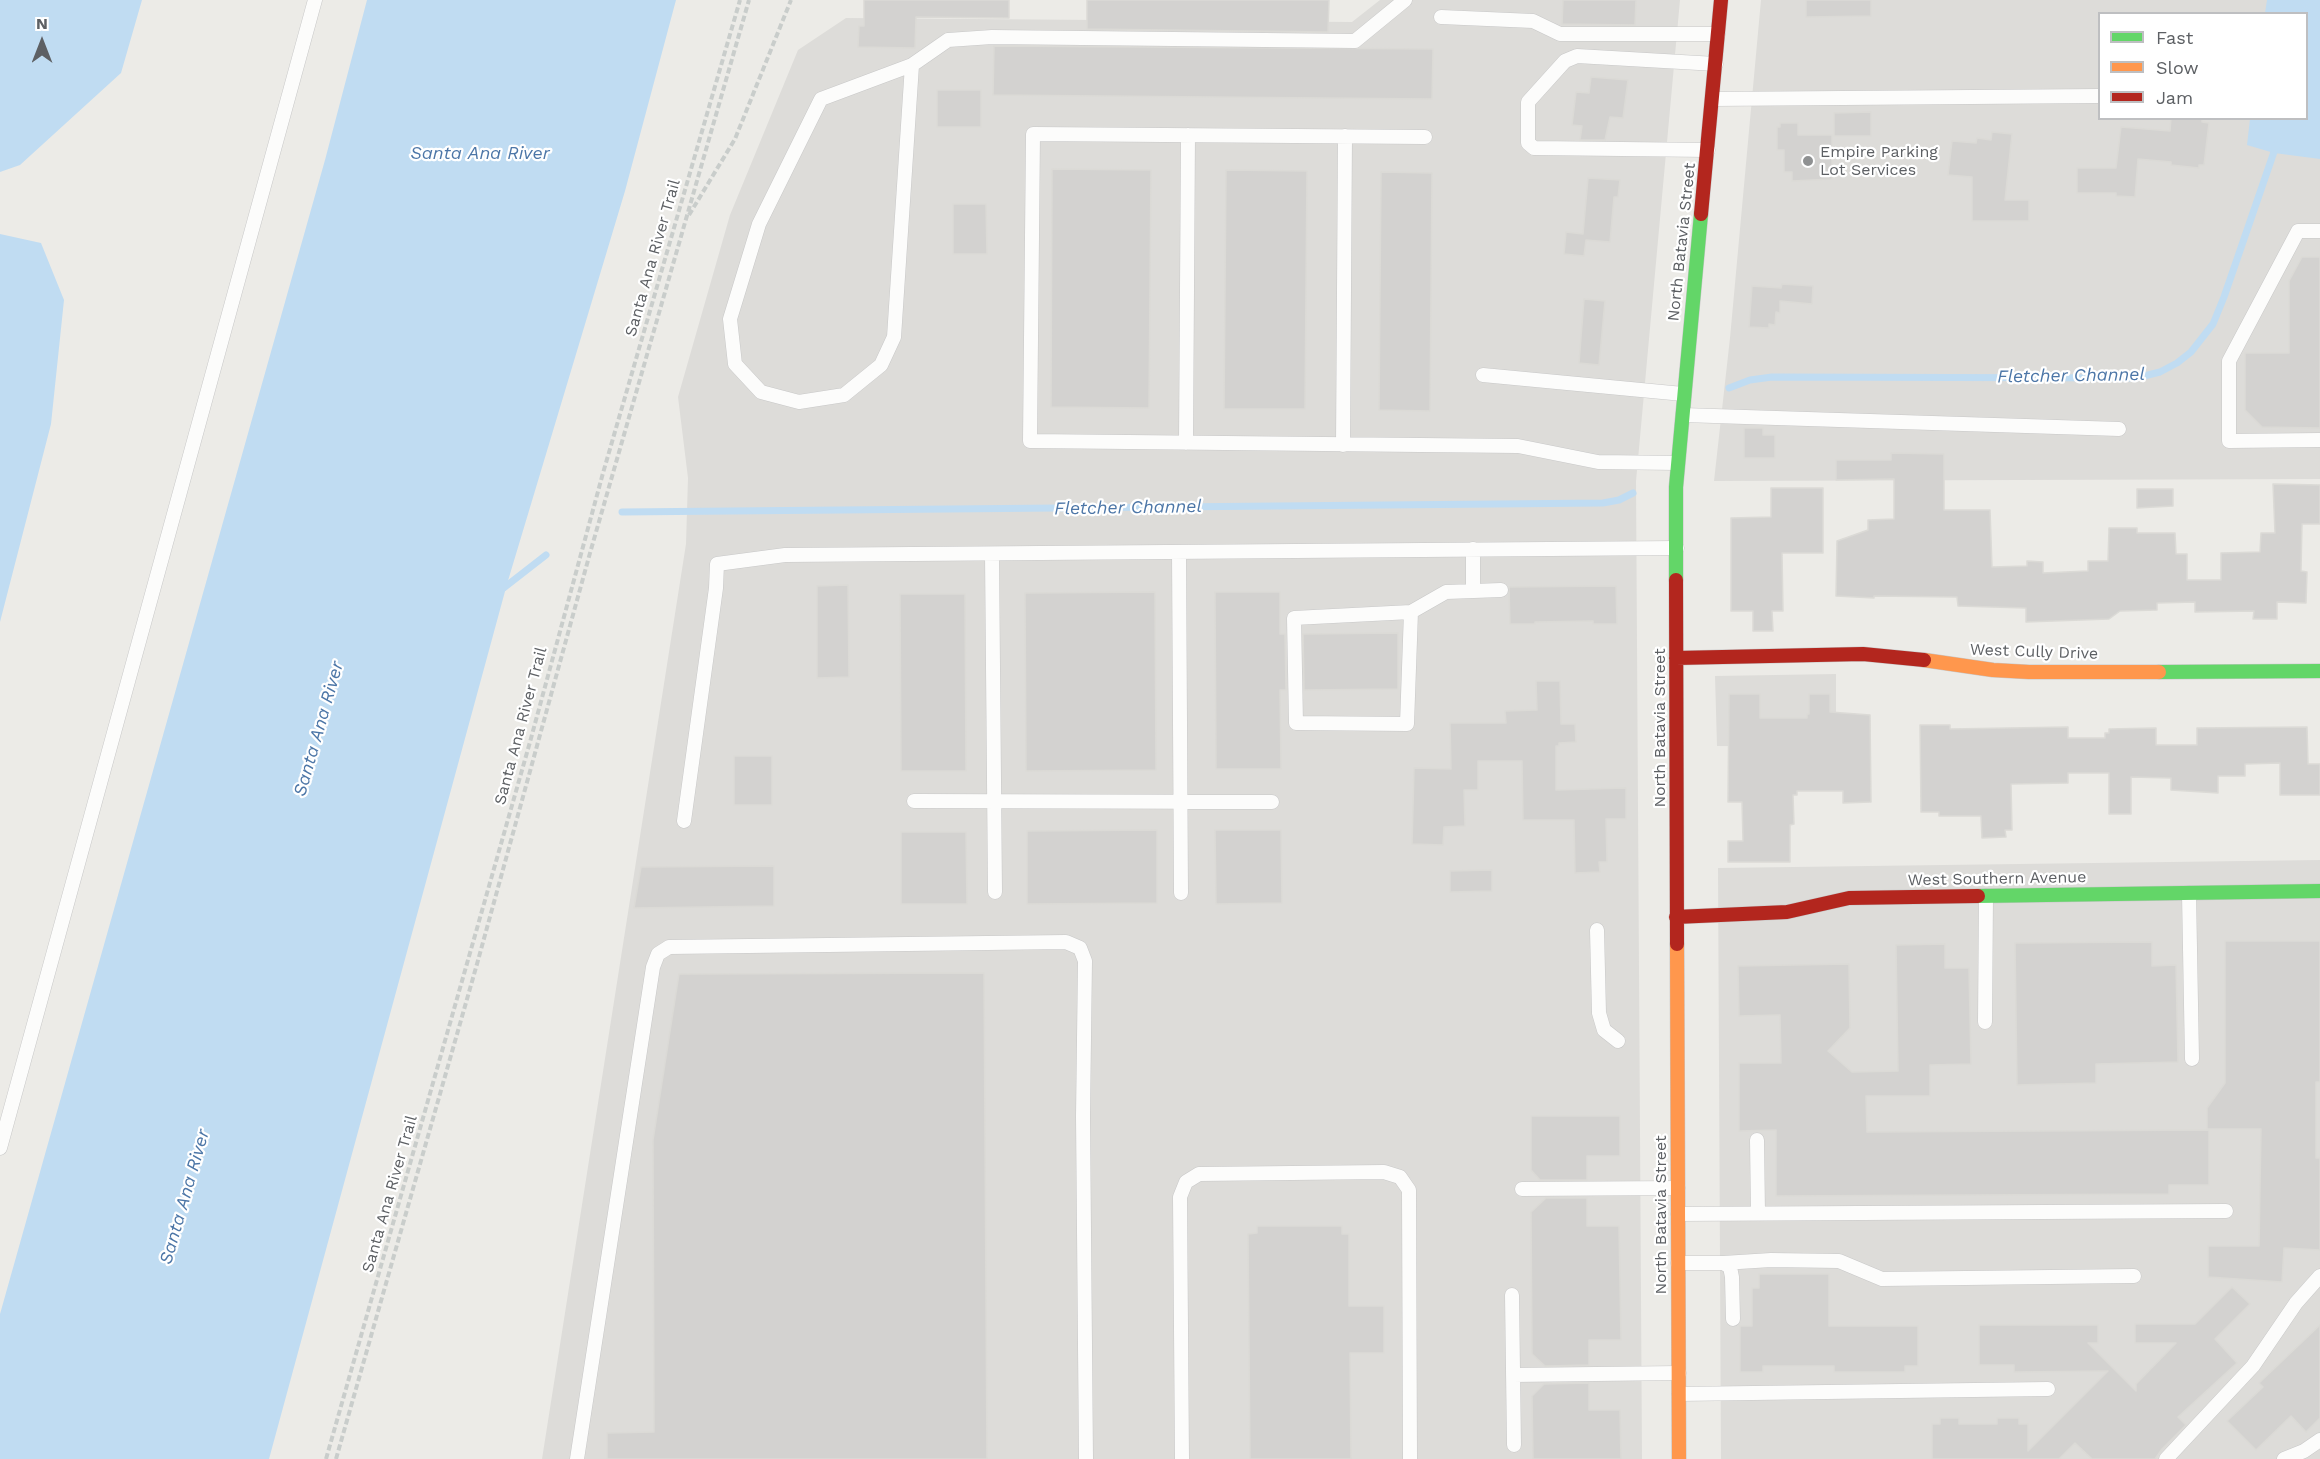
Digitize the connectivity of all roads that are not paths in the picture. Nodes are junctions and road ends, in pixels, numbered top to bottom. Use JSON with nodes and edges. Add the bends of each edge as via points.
{"nodes":[{"id":1,"x":315,"y":0,"type":"edge"},
{"id":2,"x":1405,"y":0,"type":"edge"},
{"id":3,"x":1721,"y":0,"type":"edge"},
{"id":4,"x":1441,"y":17,"type":"dead end"},
{"id":5,"x":1718,"y":34,"type":"junction"},
{"id":6,"x":1716,"y":64,"type":"junction"},
{"id":7,"x":912,"y":65,"type":"junction"},
{"id":8,"x":2098,"y":96,"type":"edge"},
{"id":9,"x":1713,"y":99,"type":"junction"},
{"id":10,"x":1188,"y":135,"type":"junction"},
{"id":11,"x":1345,"y":136,"type":"junction"},
{"id":12,"x":1425,"y":137,"type":"dead end"},
{"id":13,"x":1708,"y":150,"type":"junction"},
{"id":14,"x":2320,"y":231,"type":"edge"},
{"id":15,"x":1483,"y":375,"type":"dead end"},
{"id":16,"x":1683,"y":394,"type":"junction"},
{"id":17,"x":1681,"y":415,"type":"junction"},
{"id":18,"x":2119,"y":429,"type":"dead end"},
{"id":19,"x":2320,"y":440,"type":"edge"},
{"id":20,"x":1186,"y":443,"type":"junction"},
{"id":21,"x":1343,"y":445,"type":"junction"},
{"id":22,"x":1677,"y":463,"type":"junction"},
{"id":23,"x":1677,"y":548,"type":"junction"},
{"id":24,"x":1473,"y":549,"type":"junction"},
{"id":25,"x":1179,"y":552,"type":"junction"},
{"id":26,"x":992,"y":554,"type":"junction"},
{"id":27,"x":1473,"y":590,"type":"junction"},
{"id":28,"x":1501,"y":590,"type":"dead end"},
{"id":29,"x":1411,"y":612,"type":"junction"},
{"id":30,"x":1676,"y":658,"type":"junction"},
{"id":31,"x":2320,"y":670,"type":"edge"},
{"id":32,"x":914,"y":801,"type":"dead end"},
{"id":33,"x":992,"y":801,"type":"junction"},
{"id":34,"x":1180,"y":802,"type":"junction"},
{"id":35,"x":1272,"y":802,"type":"dead end"},
{"id":36,"x":684,"y":821,"type":"dead end"},
{"id":37,"x":2320,"y":891,"type":"edge"},
{"id":38,"x":994,"y":892,"type":"dead end"},
{"id":39,"x":1181,"y":893,"type":"dead end"},
{"id":40,"x":2189,"y":893,"type":"junction"},
{"id":41,"x":1986,"y":896,"type":"junction"},
{"id":42,"x":1676,"y":917,"type":"junction"},
{"id":43,"x":1597,"y":930,"type":"dead end"},
{"id":44,"x":1985,"y":1022,"type":"dead end"},
{"id":45,"x":1618,"y":1041,"type":"dead end"},
{"id":46,"x":2192,"y":1059,"type":"dead end"},
{"id":47,"x":1757,"y":1140,"type":"dead end"},
{"id":48,"x":0,"y":1148,"type":"edge"},
{"id":49,"x":1678,"y":1188,"type":"junction"},
{"id":50,"x":1522,"y":1189,"type":"dead end"},
{"id":51,"x":2226,"y":1210,"type":"dead end"},
{"id":52,"x":1758,"y":1213,"type":"junction"},
{"id":53,"x":1678,"y":1214,"type":"junction"},
{"id":54,"x":1678,"y":1263,"type":"junction"},
{"id":55,"x":1723,"y":1263,"type":"junction"},
{"id":56,"x":2134,"y":1276,"type":"dead end"},
{"id":57,"x":2320,"y":1276,"type":"edge"},
{"id":58,"x":1512,"y":1295,"type":"dead end"},
{"id":59,"x":1733,"y":1319,"type":"dead end"},
{"id":60,"x":1679,"y":1373,"type":"junction"},
{"id":61,"x":1513,"y":1375,"type":"junction"},
{"id":62,"x":2048,"y":1389,"type":"dead end"},
{"id":63,"x":1679,"y":1394,"type":"junction"},
{"id":64,"x":2320,"y":1440,"type":"edge"},
{"id":65,"x":1514,"y":1445,"type":"dead end"},
{"id":66,"x":577,"y":1459,"type":"edge"},
{"id":67,"x":1086,"y":1459,"type":"edge"},
{"id":68,"x":1182,"y":1459,"type":"edge"},
{"id":69,"x":1410,"y":1459,"type":"edge"},
{"id":70,"x":1679,"y":1459,"type":"edge"},
{"id":71,"x":2166,"y":1459,"type":"edge"},
{"id":72,"x":2284,"y":1459,"type":"edge"}],
"edges":[{"from":1,"to":48,"type":"lane"},
{"from":2,"to":7,"type":"lane","via":[[1355,41],[992,37],[948,40]]},
{"from":3,"to":5,"type":"main road","name":"North Batavia Street"},
{"from":4,"to":5,"type":"lane","via":[[1533,21],[1560,34]]},
{"from":5,"to":6,"type":"main road","name":"North Batavia Street"},
{"from":6,"to":9,"type":"main road","name":"North Batavia Street"},
{"from":6,"to":13,"type":"lane","via":[[1577,56],[1565,61],[1528,102],[1528,143],[1534,148]]},
{"from":7,"to":7,"type":"lane","via":[[821,99],[759,224],[730,319],[735,364],[761,392],[799,402],[844,395],[881,365],[894,337]]},
{"from":8,"to":9,"type":"lane"},
{"from":9,"to":13,"type":"main road","name":"North Batavia Street"},
{"from":10,"to":11,"type":"lane"},
{"from":10,"to":20,"type":"lane"},
{"from":10,"to":20,"type":"lane","via":[[1034,134],[1030,441]]},
{"from":11,"to":12,"type":"lane"},
{"from":11,"to":21,"type":"lane"},
{"from":13,"to":16,"type":"main road","name":"North Batavia Street"},
{"from":14,"to":19,"type":"lane","via":[[2298,231],[2229,361],[2229,441]]},
{"from":15,"to":16,"type":"lane"},
{"from":16,"to":17,"type":"main road","name":"North Batavia Street"},
{"from":17,"to":18,"type":"lane"},
{"from":17,"to":22,"type":"main road","name":"North Batavia Street"},
{"from":20,"to":21,"type":"lane"},
{"from":21,"to":22,"type":"lane","via":[[1518,446],[1598,462]]},
{"from":22,"to":23,"type":"main road","name":"North Batavia Street"},
{"from":23,"to":24,"type":"lane"},
{"from":23,"to":30,"type":"main road","name":"North Batavia Street"},
{"from":24,"to":25,"type":"lane"},
{"from":24,"to":27,"type":"lane"},
{"from":25,"to":26,"type":"lane"},
{"from":25,"to":34,"type":"lane"},
{"from":26,"to":33,"type":"lane"},
{"from":26,"to":36,"type":"lane","via":[[785,555],[717,564]]},
{"from":27,"to":28,"type":"lane"},
{"from":27,"to":29,"type":"lane","via":[[1446,592]]},
{"from":29,"to":29,"type":"lane","via":[[1294,618],[1296,723],[1407,724]]},
{"from":30,"to":31,"type":"main road","name":"West Cully Drive","via":[[1863,654],[2029,672]]},
{"from":30,"to":42,"type":"main road","name":"North Batavia Street"},
{"from":32,"to":33,"type":"lane"},
{"from":33,"to":34,"type":"lane"},
{"from":33,"to":38,"type":"lane"},
{"from":34,"to":35,"type":"lane"},
{"from":34,"to":39,"type":"lane"},
{"from":37,"to":40,"type":"main road","name":"West Southern Avenue"},
{"from":40,"to":41,"type":"main road","name":"West Southern Avenue"},
{"from":40,"to":46,"type":"lane"},
{"from":41,"to":42,"type":"main road","name":"West Southern Avenue","via":[[1849,898],[1787,912]]},
{"from":41,"to":44,"type":"lane"},
{"from":42,"to":49,"type":"main road","name":"North Batavia Street"},
{"from":43,"to":45,"type":"lane","via":[[1599,1013],[1604,1030]]},
{"from":47,"to":52,"type":"lane"},
{"from":49,"to":50,"type":"lane"},
{"from":49,"to":53,"type":"main road","name":"North Batavia Street"},
{"from":51,"to":52,"type":"lane"},
{"from":52,"to":53,"type":"lane"},
{"from":53,"to":54,"type":"main road","name":"North Batavia Street"},
{"from":54,"to":55,"type":"lane"},
{"from":54,"to":60,"type":"main road","name":"North Batavia Street"},
{"from":55,"to":56,"type":"lane","via":[[1839,1261],[1882,1279]]},
{"from":55,"to":59,"type":"lane","via":[[1730,1267],[1732,1277]]},
{"from":57,"to":71,"type":"lane","via":[[2296,1303],[2253,1366]]},
{"from":58,"to":61,"type":"lane"},
{"from":60,"to":61,"type":"lane"},
{"from":60,"to":63,"type":"main road","name":"North Batavia Street"},
{"from":61,"to":65,"type":"lane"},
{"from":62,"to":63,"type":"lane"},
{"from":63,"to":70,"type":"main road","name":"North Batavia Street"},
{"from":64,"to":72,"type":"lane"},
{"from":66,"to":67,"type":"lane","via":[[657,954],[669,947],[1066,942],[1080,948],[1085,962]]},
{"from":68,"to":69,"type":"lane","via":[[1180,1197],[1186,1182],[1198,1174],[1384,1172],[1400,1177],[1409,1190]]}]}
